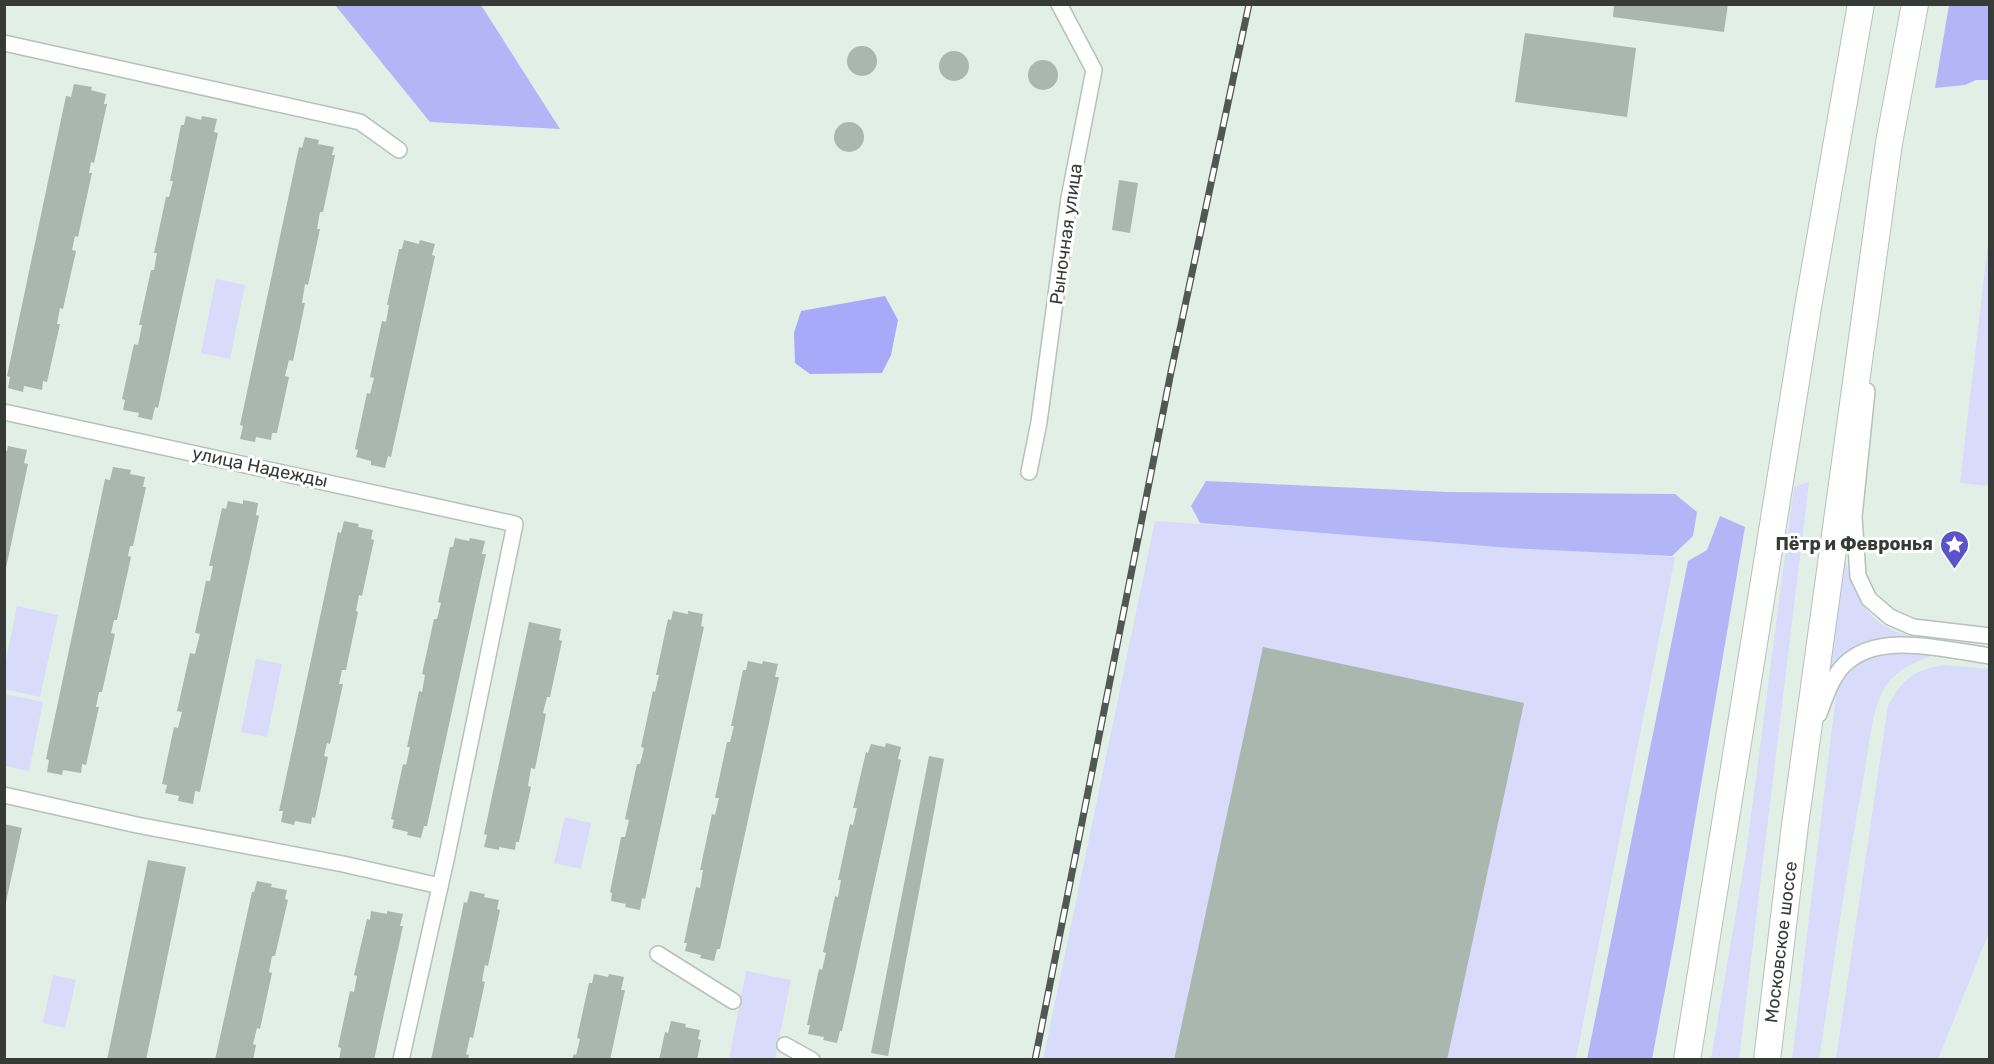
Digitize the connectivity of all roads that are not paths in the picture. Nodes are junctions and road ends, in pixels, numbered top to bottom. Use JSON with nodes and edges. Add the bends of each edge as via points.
{"nodes":[{"id":1,"x":1059,"y":4,"type":"edge"},
{"id":2,"x":1861,"y":4,"type":"edge"},
{"id":3,"x":1916,"y":4,"type":"edge"},
{"id":4,"x":4,"y":43,"type":"edge"},
{"id":5,"x":1889,"y":143,"type":"junction"},
{"id":6,"x":399,"y":150,"type":"dead end"},
{"id":7,"x":4,"y":412,"type":"edge"},
{"id":8,"x":1029,"y":472,"type":"dead end"},
{"id":9,"x":1989,"y":636,"type":"edge"},
{"id":10,"x":1989,"y":656,"type":"edge"},
{"id":11,"x":1804,"y":766,"type":"junction"},
{"id":12,"x":4,"y":795,"type":"edge"},
{"id":13,"x":440,"y":886,"type":"junction"},
{"id":14,"x":658,"y":954,"type":"dead end"},
{"id":15,"x":732,"y":1001,"type":"dead end"},
{"id":16,"x":785,"y":1045,"type":"dead end"},
{"id":17,"x":401,"y":1059,"type":"edge"},
{"id":18,"x":812,"y":1059,"type":"edge"},
{"id":19,"x":1687,"y":1059,"type":"edge"},
{"id":20,"x":1767,"y":1059,"type":"edge"}],
"edges":[{"from":1,"to":8,"type":"street","name":"Рыночная улица","via":[[1094,70],[1069,198]]},
{"from":2,"to":19,"type":"highway"},
{"from":3,"to":5,"type":"highway","name":"Московское шоссе"},
{"from":4,"to":6,"type":"street","via":[[360,122]]},
{"from":5,"to":9,"type":"street","via":[[1854,518],[1858,576],[1869,599],[1890,617],[1913,627]]},
{"from":5,"to":11,"type":"highway","name":"Московское шоссе"},
{"from":7,"to":13,"type":"street","name":"улица Надежды","via":[[514,524]]},
{"from":10,"to":11,"type":"street","via":[[1893,645],[1874,647],[1857,655],[1843,666],[1827,693]]},
{"from":11,"to":20,"type":"highway","name":"Московское шоссе"},
{"from":12,"to":13,"type":"street"},
{"from":13,"to":17,"type":"street"},
{"from":14,"to":15,"type":"street"},
{"from":16,"to":18,"type":"street"}]}
